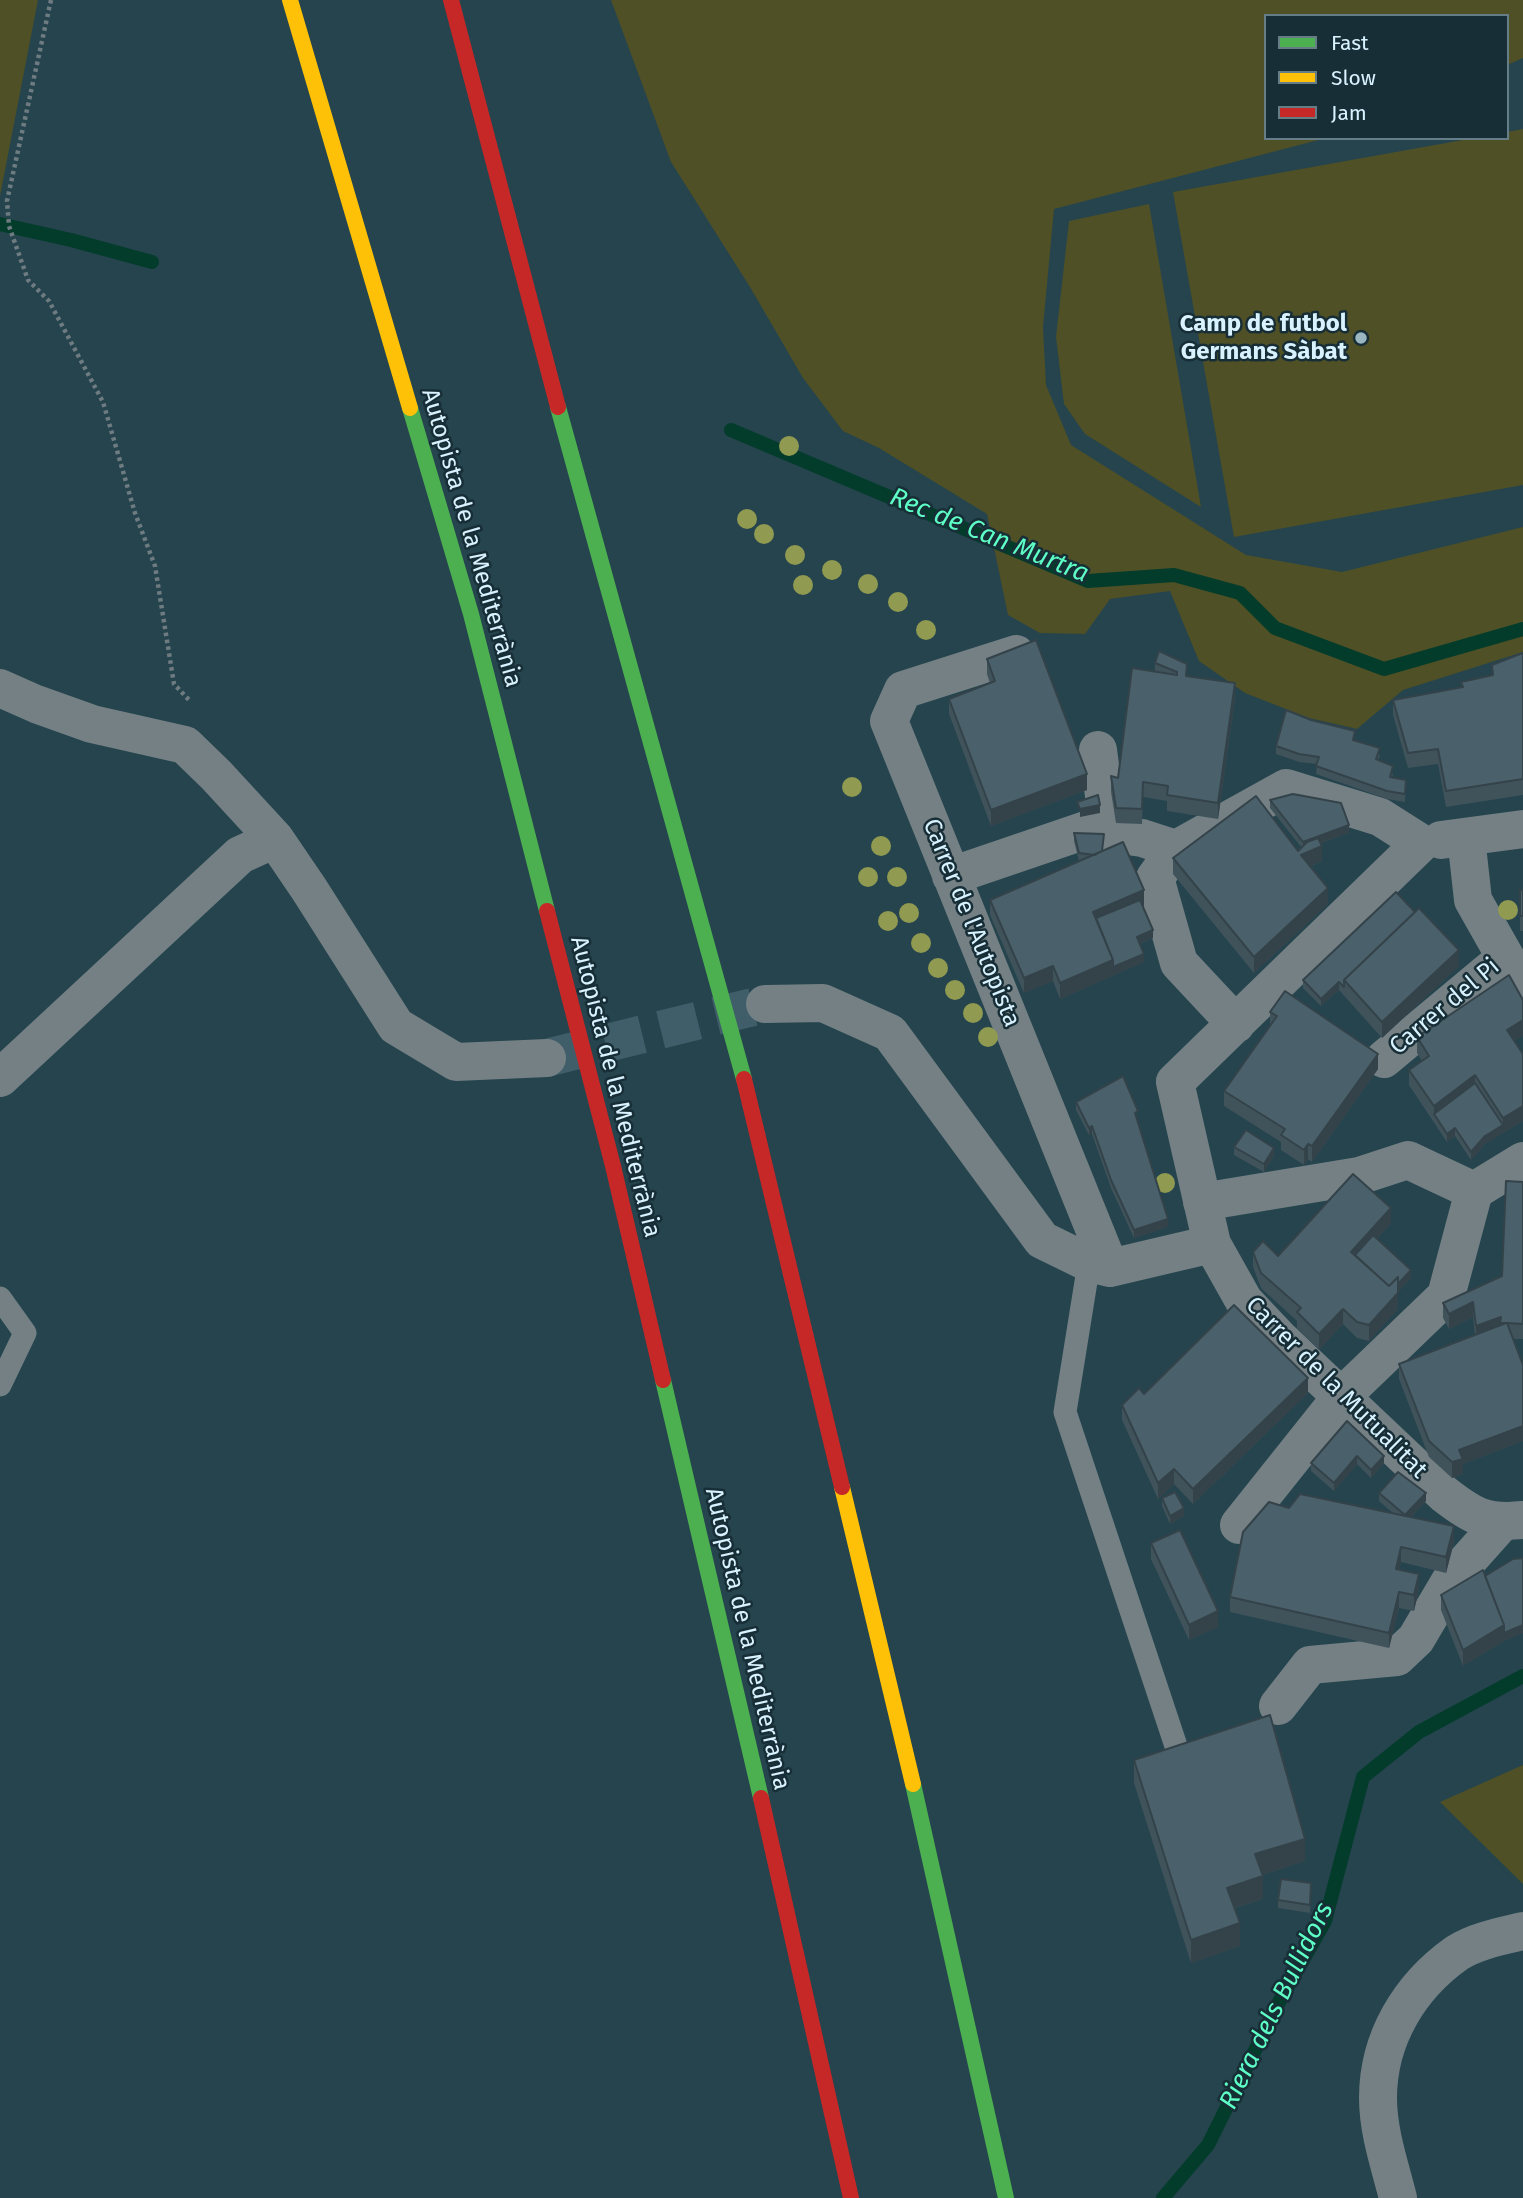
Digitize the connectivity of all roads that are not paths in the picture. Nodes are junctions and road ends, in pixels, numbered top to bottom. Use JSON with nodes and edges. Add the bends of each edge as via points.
{"nodes":[{"id":1,"x":290,"y":0,"type":"edge"},
{"id":2,"x":451,"y":0,"type":"edge"},
{"id":3,"x":1016,"y":654,"type":"edge"},
{"id":4,"x":0,"y":688,"type":"edge"},
{"id":5,"x":1098,"y":750,"type":"dead end"},
{"id":6,"x":1523,"y":829,"type":"edge"},
{"id":7,"x":1102,"y":832,"type":"junction"},
{"id":8,"x":1466,"y":836,"type":"junction"},
{"id":9,"x":275,"y":839,"type":"junction"},
{"id":10,"x":1421,"y":843,"type":"junction"},
{"id":11,"x":1175,"y":849,"type":"junction"},
{"id":12,"x":951,"y":876,"type":"junction"},
{"id":13,"x":1514,"y":970,"type":"edge"},
{"id":14,"x":765,"y":1004,"type":"tunnel mouth"},
{"id":15,"x":1236,"y":1024,"type":"junction"},
{"id":16,"x":547,"y":1058,"type":"tunnel mouth"},
{"id":17,"x":1384,"y":1059,"type":"dead end"},
{"id":18,"x":0,"y":1078,"type":"edge"},
{"id":19,"x":1523,"y":1161,"type":"edge"},
{"id":20,"x":1474,"y":1191,"type":"junction"},
{"id":21,"x":1202,"y":1202,"type":"junction"},
{"id":22,"x":1212,"y":1244,"type":"junction"},
{"id":23,"x":1099,"y":1266,"type":"junction"},
{"id":24,"x":0,"y":1298,"type":"edge"},
{"id":25,"x":0,"y":1385,"type":"edge"},
{"id":26,"x":1341,"y":1397,"type":"junction"},
{"id":27,"x":1513,"y":1521,"type":"edge"},
{"id":28,"x":1239,"y":1525,"type":"dead end"},
{"id":29,"x":1279,"y":1706,"type":"dead end"},
{"id":30,"x":1176,"y":1746,"type":"edge"},
{"id":31,"x":1523,"y":1931,"type":"edge"},
{"id":32,"x":851,"y":2198,"type":"edge"},
{"id":33,"x":1006,"y":2198,"type":"edge"},
{"id":34,"x":1398,"y":2198,"type":"edge"}],
"edges":[{"from":1,"to":32,"type":"highway","name":"Autopista de la Mediterrània","via":[[471,614],[606,1139]]},
{"from":2,"to":33,"type":"highway","via":[[595,546],[748,1095],[905,1750]]},
{"from":3,"to":12,"type":"street","name":"Carrer de l'Autopista","via":[[903,690],[888,720]]},
{"from":4,"to":9,"type":"street","via":[[92,724],[185,745]]},
{"from":5,"to":7,"type":"street","via":[[1106,811]]},
{"from":6,"to":8,"type":"street"},
{"from":7,"to":11,"type":"street"},
{"from":7,"to":12,"type":"street","via":[[1086,830]]},
{"from":8,"to":10,"type":"street"},
{"from":8,"to":13,"type":"street","name":"Carrer del Pi","via":[[1473,900]]},
{"from":9,"to":16,"type":"street","via":[[396,1026],[456,1062]]},
{"from":9,"to":18,"type":"street","via":[[240,855]]},
{"from":10,"to":11,"type":"street","via":[[1380,817],[1286,788]]},
{"from":10,"to":15,"type":"street","name":"Carrer de la Mutualitat"},
{"from":11,"to":15,"type":"street","via":[[1155,878],[1179,963]]},
{"from":12,"to":23,"type":"street","name":"Carrer de l'Autopista"},
{"from":13,"to":17,"type":"street","name":"Carrer del Pi"},
{"from":14,"to":23,"type":"street","via":[[823,1003],[890,1033],[1042,1240]]},
{"from":15,"to":21,"type":"street","name":"Carrer de la Mutualitat","via":[[1175,1082]]},
{"from":19,"to":20,"type":"street"},
{"from":20,"to":21,"type":"street","via":[[1408,1160],[1359,1175]]},
{"from":20,"to":26,"type":"street","via":[[1446,1296]]},
{"from":21,"to":22,"type":"street","name":"Carrer de la Mutualitat"},
{"from":22,"to":23,"type":"street"},
{"from":22,"to":26,"type":"street","name":"Carrer de la Mutualitat","via":[[1244,1301]]},
{"from":23,"to":30,"type":"lane","via":[[1065,1412]]},
{"from":24,"to":25,"type":"lane","via":[[25,1333]]},
{"from":26,"to":27,"type":"street","name":"Carrer de la Mutualitat","via":[[1469,1514]]},
{"from":26,"to":28,"type":"street"},
{"from":27,"to":29,"type":"street","via":[[1452,1578],[1416,1639],[1397,1657],[1310,1665]]},
{"from":31,"to":34,"type":"street","via":[[1459,1952],[1428,1978],[1403,2008],[1388,2037],[1378,2099]]}]}
